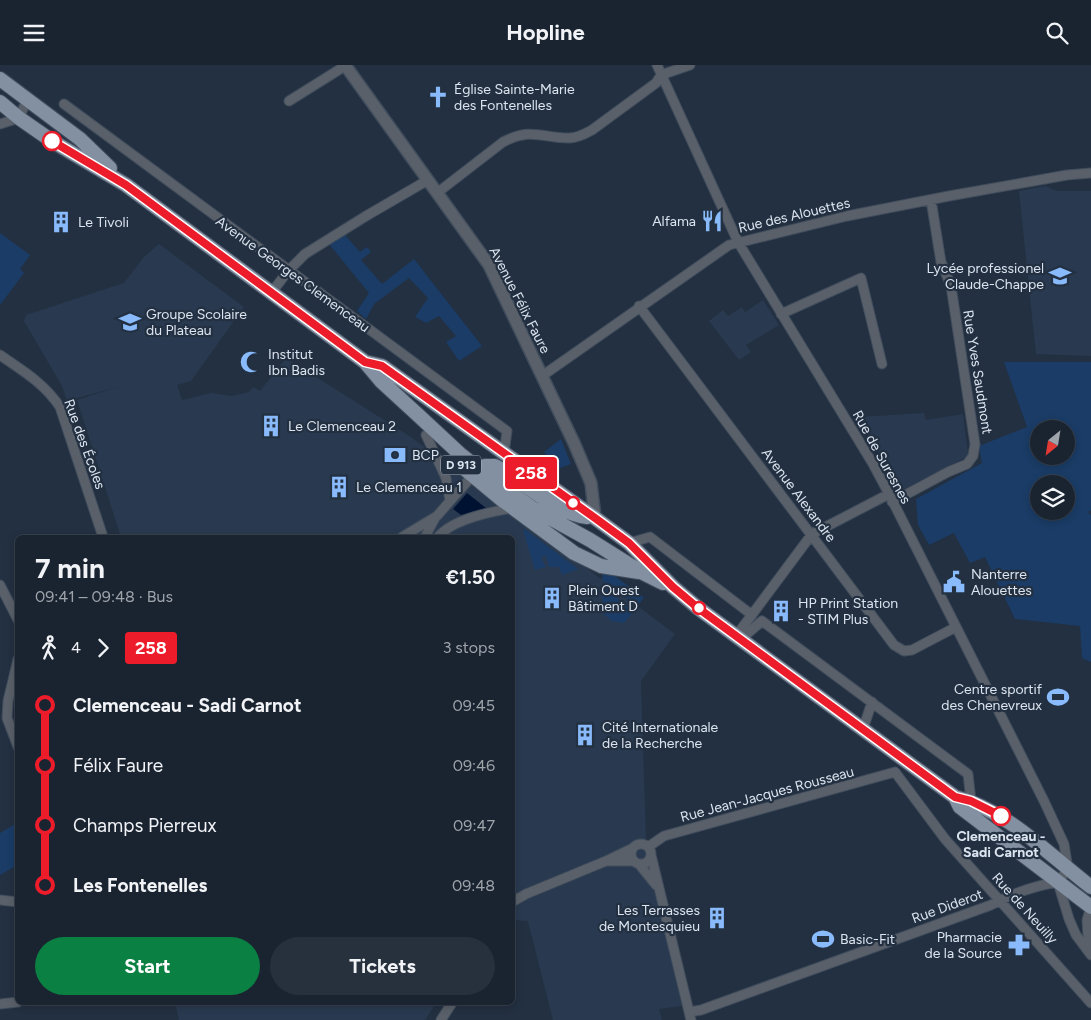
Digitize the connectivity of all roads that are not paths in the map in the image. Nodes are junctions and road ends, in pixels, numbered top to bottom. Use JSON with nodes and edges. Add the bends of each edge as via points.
{"nodes":[{"id":1,"x":345,"y":65,"type":"edge"},
{"id":2,"x":656,"y":65,"type":"edge"},
{"id":3,"x":690,"y":65,"type":"edge"},
{"id":4,"x":661,"y":75,"type":"junction"},
{"id":5,"x":0,"y":79,"type":"edge"},
{"id":6,"x":27,"y":100,"type":"junction"},
{"id":7,"x":289,"y":101,"type":"dead end"},
{"id":8,"x":0,"y":103,"type":"edge"},
{"id":9,"x":64,"y":104,"type":"dead end"},
{"id":10,"x":19,"y":118,"type":"junction"},
{"id":11,"x":0,"y":124,"type":"edge"},
{"id":12,"x":1091,"y":173,"type":"edge"},
{"id":13,"x":428,"y":180,"type":"junction"},
{"id":14,"x":126,"y":185,"type":"junction"},
{"id":15,"x":437,"y":193,"type":"junction"},
{"id":16,"x":931,"y":200,"type":"junction"},
{"id":17,"x":738,"y":242,"type":"junction"},
{"id":18,"x":288,"y":271,"type":"junction"},
{"id":19,"x":272,"y":293,"type":"junction"},
{"id":20,"x":640,"y":307,"type":"junction"},
{"id":21,"x":781,"y":313,"type":"junction"},
{"id":22,"x":0,"y":355,"type":"edge"},
{"id":23,"x":365,"y":362,"type":"junction"},
{"id":24,"x":882,"y":364,"type":"dead end"},
{"id":25,"x":542,"y":376,"type":"junction"},
{"id":26,"x":418,"y":415,"type":"junction"},
{"id":27,"x":426,"y":435,"type":"junction"},
{"id":28,"x":504,"y":453,"type":"junction"},
{"id":29,"x":476,"y":472,"type":"junction"},
{"id":30,"x":890,"y":498,"type":"junction"},
{"id":31,"x":450,"y":501,"type":"junction"},
{"id":32,"x":513,"y":508,"type":"junction"},
{"id":33,"x":437,"y":516,"type":"junction"},
{"id":34,"x":595,"y":518,"type":"junction"},
{"id":35,"x":812,"y":534,"type":"junction"},
{"id":36,"x":102,"y":535,"type":"edge"},
{"id":37,"x":405,"y":535,"type":"edge"},
{"id":38,"x":426,"y":535,"type":"edge"},
{"id":39,"x":440,"y":535,"type":"edge"},
{"id":40,"x":590,"y":540,"type":"junction"},
{"id":41,"x":629,"y":543,"type":"junction"},
{"id":42,"x":574,"y":553,"type":"junction"},
{"id":43,"x":641,"y":572,"type":"junction"},
{"id":44,"x":0,"y":585,"type":"edge"},
{"id":45,"x":673,"y":587,"type":"junction"},
{"id":46,"x":15,"y":614,"type":"edge"},
{"id":47,"x":752,"y":615,"type":"junction"},
{"id":48,"x":956,"y":627,"type":"junction"},
{"id":49,"x":739,"y":637,"type":"junction"},
{"id":50,"x":15,"y":672,"type":"edge"},
{"id":51,"x":872,"y":702,"type":"junction"},
{"id":52,"x":863,"y":729,"type":"junction"},
{"id":53,"x":15,"y":738,"type":"edge"},
{"id":54,"x":904,"y":760,"type":"junction"},
{"id":55,"x":895,"y":772,"type":"junction"},
{"id":56,"x":955,"y":797,"type":"junction"},
{"id":57,"x":971,"y":801,"type":"junction"},
{"id":58,"x":633,"y":847,"type":"junction"},
{"id":59,"x":650,"y":851,"type":"junction"},
{"id":60,"x":606,"y":861,"type":"junction"},
{"id":61,"x":636,"y":863,"type":"junction"},
{"id":62,"x":1068,"y":869,"type":"junction"},
{"id":63,"x":1058,"y":883,"type":"junction"},
{"id":64,"x":658,"y":887,"type":"junction"},
{"id":65,"x":1091,"y":887,"type":"edge"},
{"id":66,"x":515,"y":893,"type":"edge"},
{"id":67,"x":526,"y":894,"type":"junction"},
{"id":68,"x":0,"y":900,"type":"edge"},
{"id":69,"x":515,"y":900,"type":"edge"},
{"id":70,"x":1000,"y":900,"type":"junction"},
{"id":71,"x":15,"y":902,"type":"edge"},
{"id":72,"x":1091,"y":907,"type":"edge"},
{"id":73,"x":1090,"y":954,"type":"edge"},
{"id":74,"x":15,"y":1002,"type":"edge"},
{"id":75,"x":1091,"y":1003,"type":"edge"},
{"id":76,"x":0,"y":1004,"type":"edge"},
{"id":77,"x":451,"y":1005,"type":"edge"},
{"id":78,"x":690,"y":1016,"type":"edge"},
{"id":79,"x":441,"y":1020,"type":"edge"}],
"edges":[{"from":1,"to":7,"type":"street"},
{"from":1,"to":13,"type":"street","name":"Avenue Félix Faure"},
{"from":2,"to":4,"type":"street","name":"Rue de Suresnes"},
{"from":3,"to":4,"type":"street"},
{"from":4,"to":15,"type":"street","via":[[656,83],[592,131],[570,139],[536,133],[513,136]]},
{"from":4,"to":17,"type":"street","name":"Rue de Suresnes"},
{"from":5,"to":6,"type":"main road","name":"Avenue Georges Clemenceau","number":"D 913"},
{"from":6,"to":10,"type":"street"},
{"from":6,"to":14,"type":"main road","name":"Avenue Georges Clemenceau","number":"D 913","via":[[80,139]]},
{"from":8,"to":10,"type":"main road","name":"Avenue Georges Clemenceau","number":"D 913"},
{"from":9,"to":18,"type":"street","name":"Avenue Georges Clemenceau"},
{"from":10,"to":11,"type":"street"},
{"from":10,"to":14,"type":"main road","name":"Avenue Georges Clemenceau","number":"D 913"},
{"from":12,"to":16,"type":"street","name":"Rue des Alouettes"},
{"from":13,"to":15,"type":"street","name":"Avenue Félix Faure"},
{"from":13,"to":18,"type":"street","via":[[305,255]]},
{"from":14,"to":19,"type":"main road","name":"Avenue Georges Clemenceau","number":"D 913"},
{"from":15,"to":25,"type":"street","name":"Avenue Félix Faure","via":[[489,265]]},
{"from":16,"to":17,"type":"street","name":"Rue des Alouettes"},
{"from":16,"to":30,"type":"street","name":"Rue Yves Saudmont","via":[[941,262],[951,286],[975,452],[968,464]]},
{"from":17,"to":20,"type":"street","name":"Rue des Alouettes"},
{"from":17,"to":21,"type":"street","name":"Rue de Suresnes"},
{"from":18,"to":19,"type":"street"},
{"from":18,"to":28,"type":"street","name":"Avenue Georges Clemenceau","via":[[507,431]]},
{"from":19,"to":23,"type":"main road","name":"Avenue Georges Clemenceau","number":"D 913"},
{"from":20,"to":25,"type":"street","name":"Rue des Alouettes"},
{"from":20,"to":35,"type":"street","name":"Avenue Alexandre"},
{"from":21,"to":24,"type":"street","via":[[861,278]]},
{"from":21,"to":30,"type":"street","name":"Rue de Suresnes","via":[[873,464]]},
{"from":22,"to":36,"type":"street","name":"Rue des Écoles","via":[[41,383],[60,407]]},
{"from":23,"to":26,"type":"main road","name":"Avenue Georges Clemenceau","number":"D 913"},
{"from":23,"to":28,"type":"main road","name":"Avenue Georges Clemenceau","number":"D 913","via":[[382,366]]},
{"from":25,"to":34,"type":"street","name":"Avenue Félix Faure","via":[[591,483]]},
{"from":26,"to":27,"type":"main road","name":"Avenue Georges Clemenceau","number":"D 913"},
{"from":26,"to":29,"type":"main road","name":"Avenue Georges Clemenceau","number":"D 913"},
{"from":27,"to":29,"type":"main road","name":"Avenue Georges Clemenceau","number":"D 913"},
{"from":27,"to":31,"type":"street","via":[[446,478]]},
{"from":28,"to":34,"type":"main road","name":"Avenue Georges Clemenceau","number":"D 913"},
{"from":29,"to":31,"type":"street"},
{"from":29,"to":32,"type":"main road","name":"Avenue Georges Clemenceau","number":"D 913"},
{"from":29,"to":34,"type":"main road","via":[[485,466],[495,466],[561,509],[580,517]]},
{"from":29,"to":40,"type":"main road","name":"Avenue Georges Clemenceau","number":"D 913"},
{"from":30,"to":35,"type":"street","name":"Rue Yves Saudmont"},
{"from":30,"to":48,"type":"street","name":"Rue de Suresnes"},
{"from":31,"to":33,"type":"street"},
{"from":32,"to":39,"type":"street","via":[[455,524]]},
{"from":32,"to":42,"type":"main road","name":"Avenue Georges Clemenceau","number":"D 913"},
{"from":33,"to":37,"type":"street"},
{"from":33,"to":38,"type":"street"},
{"from":34,"to":40,"type":"main road"},
{"from":34,"to":41,"type":"main road","name":"Avenue Georges Clemenceau","number":"D 913"},
{"from":35,"to":47,"type":"street"},
{"from":35,"to":48,"type":"street","name":"Avenue Alexandre","via":[[894,645],[904,651],[912,650]]},
{"from":40,"to":42,"type":"main road"},
{"from":40,"to":43,"type":"main road","name":"Avenue Georges Clemenceau","number":"D 913"},
{"from":41,"to":45,"type":"main road","name":"Avenue Georges Clemenceau","number":"D 913"},
{"from":41,"to":47,"type":"street","via":[[650,537]]},
{"from":42,"to":43,"type":"main road","name":"Avenue Georges Clemenceau","number":"D 913","via":[[601,566]]},
{"from":43,"to":45,"type":"main road","name":"Avenue Georges Clemenceau","number":"D 913"},
{"from":44,"to":46,"type":"street"},
{"from":45,"to":49,"type":"main road","name":"Avenue Georges Clemenceau","number":"D 913"},
{"from":47,"to":49,"type":"street"},
{"from":48,"to":62,"type":"street","name":"Rue de Suresnes","via":[[1044,801],[1064,845]]},
{"from":49,"to":51,"type":"street","via":[[762,621]]},
{"from":49,"to":52,"type":"main road","name":"Avenue Georges Clemenceau","number":"D 913"},
{"from":50,"to":53,"type":"street","via":[[8,701],[8,718]]},
{"from":51,"to":52,"type":"street"},
{"from":51,"to":57,"type":"street","via":[[968,774]]},
{"from":52,"to":54,"type":"main road","name":"Avenue Georges Clemenceau","number":"D 913"},
{"from":54,"to":55,"type":"street"},
{"from":54,"to":56,"type":"main road","name":"Avenue Georges Clemenceau","number":"D 913"},
{"from":55,"to":59,"type":"street","name":"Rue Jean-Jacques Rousseau","via":[[664,836]]},
{"from":55,"to":70,"type":"street","name":"Rue de Neuilly","via":[[945,839]]},
{"from":56,"to":57,"type":"main road","name":"Avenue Georges Clemenceau","number":"D 913"},
{"from":56,"to":63,"type":"main road","name":"Avenue Georges Clemenceau","number":"D 913","via":[[960,807]]},
{"from":57,"to":62,"type":"main road","name":"Avenue Georges Clemenceau","number":"D 913","via":[[1001,816]]},
{"from":58,"to":59,"type":"street","via":[[640,844]]},
{"from":58,"to":60,"type":"street"},
{"from":58,"to":61,"type":"street","via":[[630,853]]},
{"from":59,"to":61,"type":"street","via":[[648,861]]},
{"from":59,"to":64,"type":"street"},
{"from":60,"to":61,"type":"street"},
{"from":60,"to":67,"type":"street"},
{"from":61,"to":64,"type":"street"},
{"from":62,"to":63,"type":"street"},
{"from":62,"to":65,"type":"main road","name":"Avenue Georges Clemenceau","number":"D 913"},
{"from":63,"to":70,"type":"street","name":"Rue Diderot","via":[[1036,886]]},
{"from":63,"to":72,"type":"main road","name":"Avenue Georges Clemenceau","number":"D 913"},
{"from":63,"to":73,"type":"street","via":[[1076,935]]},
{"from":64,"to":78,"type":"street"},
{"from":66,"to":67,"type":"street"},
{"from":67,"to":69,"type":"street"},
{"from":68,"to":71,"type":"street"},
{"from":70,"to":75,"type":"street","name":"Rue de Neuilly"},
{"from":70,"to":78,"type":"street","name":"Rue Diderot","via":[[701,1009]]},
{"from":72,"to":73,"type":"street","via":[[1087,920]]},
{"from":74,"to":76,"type":"street"},
{"from":77,"to":79,"type":"street"}]}
